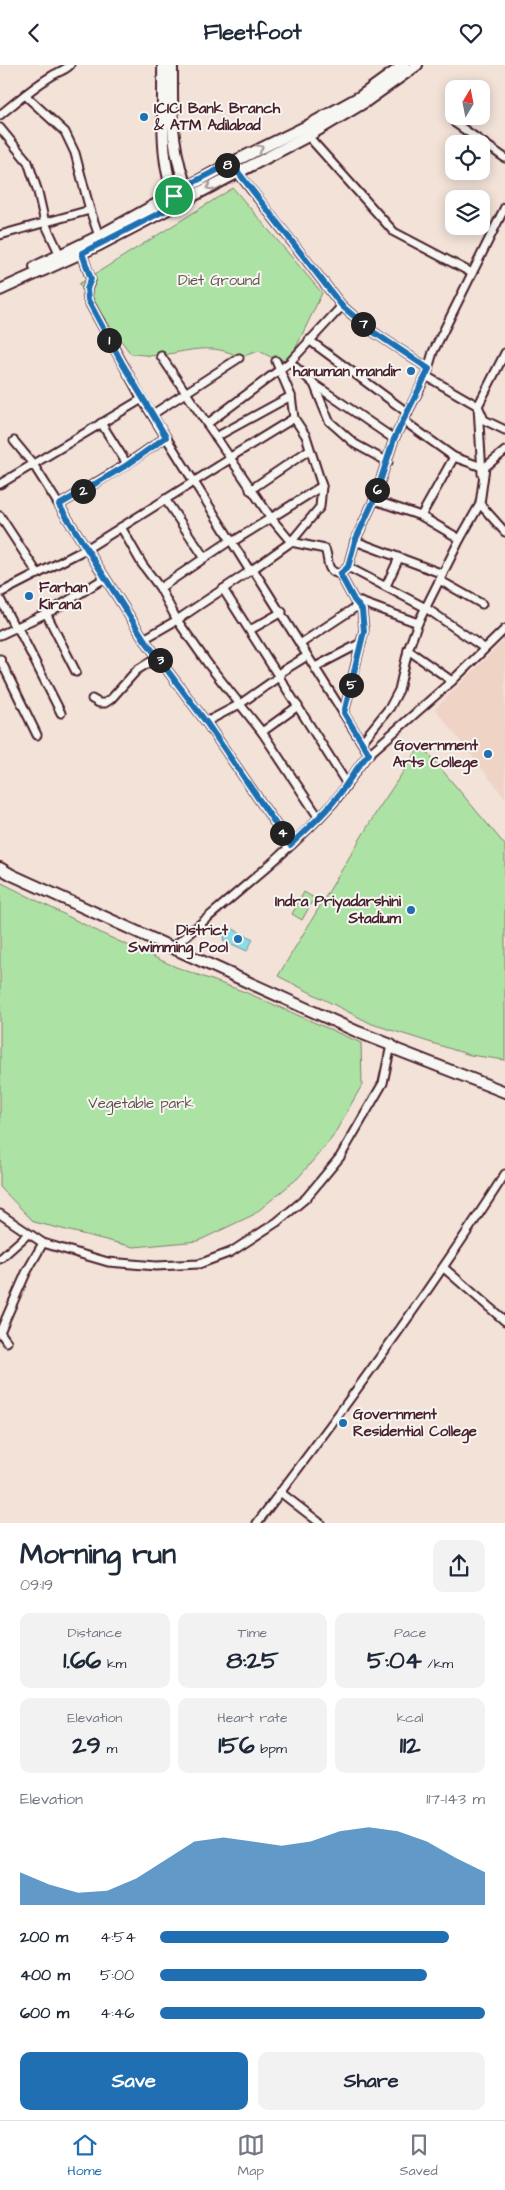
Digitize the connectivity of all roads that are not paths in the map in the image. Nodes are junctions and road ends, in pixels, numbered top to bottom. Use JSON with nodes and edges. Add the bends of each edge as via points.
{"nodes":[{"id":1,"x":70,"y":65,"type":"edge"},
{"id":2,"x":163,"y":65,"type":"edge"},
{"id":3,"x":172,"y":65,"type":"edge"},
{"id":4,"x":404,"y":65,"type":"edge"},
{"id":5,"x":417,"y":65,"type":"edge"},
{"id":6,"x":25,"y":95,"type":"junction"},
{"id":7,"x":0,"y":115,"type":"edge"},
{"id":8,"x":458,"y":125,"type":"edge"},
{"id":9,"x":0,"y":128,"type":"edge"},
{"id":10,"x":308,"y":136,"type":"junction"},
{"id":11,"x":505,"y":158,"type":"edge"},
{"id":12,"x":231,"y":163,"type":"junction"},
{"id":13,"x":238,"y":173,"type":"junction"},
{"id":14,"x":186,"y":186,"type":"junction"},
{"id":15,"x":190,"y":197,"type":"junction"},
{"id":16,"x":177,"y":199,"type":"junction"},
{"id":17,"x":505,"y":207,"type":"edge"},
{"id":18,"x":90,"y":211,"type":"junction"},
{"id":19,"x":45,"y":223,"type":"junction"},
{"id":20,"x":0,"y":235,"type":"edge"},
{"id":21,"x":99,"y":236,"type":"junction"},
{"id":22,"x":82,"y":253,"type":"junction"},
{"id":23,"x":60,"y":255,"type":"junction"},
{"id":24,"x":472,"y":273,"type":"junction"},
{"id":25,"x":0,"y":283,"type":"edge"},
{"id":26,"x":0,"y":290,"type":"edge"},
{"id":27,"x":342,"y":306,"type":"junction"},
{"id":28,"x":309,"y":340,"type":"junction"},
{"id":29,"x":505,"y":353,"type":"edge"},
{"id":30,"x":161,"y":356,"type":"dead end"},
{"id":31,"x":239,"y":358,"type":"dead end"},
{"id":32,"x":276,"y":361,"type":"dead end"},
{"id":33,"x":290,"y":362,"type":"junction"},
{"id":34,"x":278,"y":370,"type":"junction"},
{"id":35,"x":428,"y":372,"type":"junction"},
{"id":36,"x":314,"y":384,"type":"junction"},
{"id":37,"x":186,"y":392,"type":"junction"},
{"id":38,"x":291,"y":396,"type":"junction"},
{"id":39,"x":142,"y":399,"type":"junction"},
{"id":40,"x":478,"y":406,"type":"junction"},
{"id":41,"x":408,"y":413,"type":"junction"},
{"id":42,"x":153,"y":414,"type":"junction"},
{"id":43,"x":294,"y":418,"type":"junction"},
{"id":44,"x":404,"y":421,"type":"junction"},
{"id":45,"x":101,"y":423,"type":"junction"},
{"id":46,"x":208,"y":424,"type":"junction"},
{"id":47,"x":505,"y":430,"type":"edge"},
{"id":48,"x":166,"y":437,"type":"junction"},
{"id":49,"x":216,"y":437,"type":"junction"},
{"id":50,"x":394,"y":439,"type":"junction"},
{"id":51,"x":14,"y":441,"type":"dead end"},
{"id":52,"x":309,"y":450,"type":"junction"},
{"id":53,"x":505,"y":451,"type":"edge"},
{"id":54,"x":454,"y":457,"type":"junction"},
{"id":55,"x":229,"y":458,"type":"junction"},
{"id":56,"x":388,"y":462,"type":"junction"},
{"id":57,"x":33,"y":464,"type":"junction"},
{"id":58,"x":127,"y":465,"type":"junction"},
{"id":59,"x":482,"y":467,"type":"junction"},
{"id":60,"x":195,"y":481,"type":"junction"},
{"id":61,"x":0,"y":484,"type":"edge"},
{"id":62,"x":322,"y":486,"type":"junction"},
{"id":63,"x":250,"y":490,"type":"junction"},
{"id":64,"x":165,"y":499,"type":"junction"},
{"id":65,"x":374,"y":500,"type":"junction"},
{"id":66,"x":480,"y":504,"type":"junction"},
{"id":67,"x":59,"y":505,"type":"junction"},
{"id":68,"x":0,"y":516,"type":"edge"},
{"id":69,"x":420,"y":516,"type":"junction"},
{"id":70,"x":271,"y":518,"type":"junction"},
{"id":71,"x":122,"y":527,"type":"junction"},
{"id":72,"x":505,"y":532,"type":"edge"},
{"id":73,"x":460,"y":539,"type":"junction"},
{"id":74,"x":232,"y":541,"type":"junction"},
{"id":75,"x":355,"y":541,"type":"junction"},
{"id":76,"x":291,"y":542,"type":"junction"},
{"id":77,"x":88,"y":548,"type":"junction"},
{"id":78,"x":204,"y":557,"type":"junction"},
{"id":79,"x":399,"y":558,"type":"junction"},
{"id":80,"x":348,"y":567,"type":"junction"},
{"id":81,"x":252,"y":570,"type":"junction"},
{"id":82,"x":38,"y":574,"type":"junction"},
{"id":83,"x":340,"y":574,"type":"junction"},
{"id":84,"x":442,"y":576,"type":"junction"},
{"id":85,"x":105,"y":578,"type":"junction"},
{"id":86,"x":386,"y":586,"type":"junction"},
{"id":87,"x":160,"y":588,"type":"junction"},
{"id":88,"x":223,"y":589,"type":"junction"},
{"id":89,"x":0,"y":593,"type":"edge"},
{"id":90,"x":0,"y":599,"type":"edge"},
{"id":91,"x":356,"y":603,"type":"junction"},
{"id":92,"x":482,"y":604,"type":"dead end"},
{"id":93,"x":426,"y":608,"type":"junction"},
{"id":94,"x":282,"y":612,"type":"junction"},
{"id":95,"x":46,"y":613,"type":"junction"},
{"id":96,"x":177,"y":620,"type":"junction"},
{"id":97,"x":418,"y":623,"type":"junction"},
{"id":98,"x":15,"y":628,"type":"junction"},
{"id":99,"x":505,"y":629,"type":"edge"},
{"id":100,"x":250,"y":630,"type":"junction"},
{"id":101,"x":0,"y":635,"type":"edge"},
{"id":102,"x":144,"y":639,"type":"junction"},
{"id":103,"x":361,"y":643,"type":"junction"},
{"id":104,"x":300,"y":644,"type":"junction"},
{"id":105,"x":484,"y":649,"type":"junction"},
{"id":106,"x":408,"y":650,"type":"junction"},
{"id":107,"x":307,"y":656,"type":"junction"},
{"id":108,"x":158,"y":657,"type":"junction"},
{"id":109,"x":0,"y":659,"type":"edge"},
{"id":110,"x":315,"y":667,"type":"junction"},
{"id":111,"x":76,"y":672,"type":"dead end"},
{"id":112,"x":280,"y":676,"type":"junction"},
{"id":113,"x":452,"y":681,"type":"junction"},
{"id":114,"x":92,"y":699,"type":"dead end"},
{"id":115,"x":240,"y":704,"type":"junction"},
{"id":116,"x":298,"y":706,"type":"junction"},
{"id":117,"x":62,"y":713,"type":"dead end"},
{"id":118,"x":344,"y":713,"type":"junction"},
{"id":119,"x":206,"y":722,"type":"junction"},
{"id":120,"x":262,"y":732,"type":"junction"},
{"id":121,"x":36,"y":735,"type":"dead end"},
{"id":122,"x":362,"y":742,"type":"junction"},
{"id":123,"x":369,"y":754,"type":"junction"},
{"id":124,"x":348,"y":784,"type":"junction"},
{"id":125,"x":319,"y":818,"type":"junction"},
{"id":126,"x":290,"y":845,"type":"junction"},
{"id":127,"x":0,"y":868,"type":"edge"},
{"id":128,"x":172,"y":948,"type":"junction"},
{"id":129,"x":391,"y":1045,"type":"junction"},
{"id":130,"x":503,"y":1090,"type":"edge"},
{"id":131,"x":505,"y":1175,"type":"edge"},
{"id":132,"x":0,"y":1214,"type":"edge"},
{"id":133,"x":28,"y":1234,"type":"junction"},
{"id":134,"x":43,"y":1243,"type":"junction"},
{"id":135,"x":0,"y":1259,"type":"edge"},
{"id":136,"x":444,"y":1268,"type":"junction"},
{"id":137,"x":505,"y":1321,"type":"edge"},
{"id":138,"x":0,"y":1332,"type":"edge"},
{"id":139,"x":8,"y":1342,"type":"dead end"},
{"id":140,"x":280,"y":1493,"type":"junction"},
{"id":141,"x":257,"y":1523,"type":"edge"},
{"id":142,"x":320,"y":1523,"type":"edge"}],
"edges":[{"from":1,"to":6,"type":"street"},
{"from":2,"to":16,"type":"main road","via":[[165,155]]},
{"from":3,"to":14,"type":"main road","via":[[172,135]]},
{"from":12,"to":4,"type":"main road","one_way":true,"via":[[361,96]]},
{"from":5,"to":10,"type":"main road","via":[[365,102]]},
{"from":6,"to":7,"type":"street"},
{"from":6,"to":18,"type":"street","via":[[65,132],[75,153]]},
{"from":8,"to":11,"type":"street"},
{"from":9,"to":19,"type":"street","via":[[28,162]]},
{"from":10,"to":13,"type":"main road"},
{"from":10,"to":24,"type":"street","via":[[394,232]]},
{"from":12,"to":13,"type":"street"},
{"from":12,"to":14,"type":"main road"},
{"from":13,"to":15,"type":"main road","one_way":true},
{"from":13,"to":27,"type":"street"},
{"from":14,"to":15,"type":"main road"},
{"from":14,"to":16,"type":"main road"},
{"from":15,"to":16,"type":"main road"},
{"from":16,"to":21,"type":"main road"},
{"from":16,"to":22,"type":"main road"},
{"from":17,"to":24,"type":"street"},
{"from":18,"to":19,"type":"street"},
{"from":18,"to":21,"type":"street"},
{"from":19,"to":20,"type":"street"},
{"from":19,"to":23,"type":"street"},
{"from":21,"to":23,"type":"main road"},
{"from":22,"to":26,"type":"main road"},
{"from":22,"to":39,"type":"street","via":[[91,279],[87,289],[88,300]]},
{"from":23,"to":25,"type":"main road"},
{"from":24,"to":35,"type":"street","via":[[433,352]]},
{"from":27,"to":28,"type":"street"},
{"from":27,"to":35,"type":"street"},
{"from":28,"to":33,"type":"street"},
{"from":28,"to":41,"type":"street"},
{"from":29,"to":40,"type":"street"},
{"from":30,"to":37,"type":"street"},
{"from":31,"to":37,"type":"street"},
{"from":32,"to":34,"type":"street"},
{"from":33,"to":34,"type":"street"},
{"from":33,"to":36,"type":"street"},
{"from":34,"to":38,"type":"street"},
{"from":34,"to":46,"type":"street"},
{"from":35,"to":40,"type":"street"},
{"from":35,"to":41,"type":"street"},
{"from":36,"to":50,"type":"street"},
{"from":36,"to":56,"type":"street","via":[[329,421],[355,444]]},
{"from":37,"to":42,"type":"street"},
{"from":37,"to":46,"type":"street"},
{"from":38,"to":43,"type":"street"},
{"from":38,"to":49,"type":"street"},
{"from":39,"to":42,"type":"street"},
{"from":39,"to":45,"type":"street"},
{"from":40,"to":47,"type":"street","via":[[484,420]]},
{"from":40,"to":59,"type":"street"},
{"from":41,"to":44,"type":"street"},
{"from":42,"to":48,"type":"street"},
{"from":43,"to":52,"type":"street","via":[[306,436]]},
{"from":43,"to":55,"type":"street"},
{"from":44,"to":50,"type":"street"},
{"from":44,"to":54,"type":"street"},
{"from":45,"to":57,"type":"street"},
{"from":45,"to":58,"type":"street"},
{"from":46,"to":49,"type":"street"},
{"from":48,"to":58,"type":"street"},
{"from":48,"to":60,"type":"street"},
{"from":49,"to":55,"type":"street"},
{"from":50,"to":56,"type":"street"},
{"from":51,"to":57,"type":"street"},
{"from":52,"to":62,"type":"street"},
{"from":52,"to":63,"type":"street"},
{"from":53,"to":66,"type":"street","via":[[485,467]]},
{"from":54,"to":59,"type":"street"},
{"from":54,"to":69,"type":"street"},
{"from":55,"to":60,"type":"street"},
{"from":55,"to":63,"type":"street"},
{"from":56,"to":65,"type":"street"},
{"from":57,"to":61,"type":"street"},
{"from":57,"to":67,"type":"street"},
{"from":58,"to":67,"type":"street"},
{"from":59,"to":66,"type":"street"},
{"from":60,"to":64,"type":"street"},
{"from":60,"to":74,"type":"street"},
{"from":62,"to":70,"type":"street"},
{"from":62,"to":76,"type":"street","via":[[320,507]]},
{"from":63,"to":70,"type":"street"},
{"from":64,"to":71,"type":"street"},
{"from":64,"to":78,"type":"street"},
{"from":65,"to":69,"type":"street"},
{"from":65,"to":75,"type":"street"},
{"from":66,"to":72,"type":"street"},
{"from":66,"to":73,"type":"street"},
{"from":67,"to":77,"type":"street"},
{"from":68,"to":82,"type":"street"},
{"from":69,"to":73,"type":"street"},
{"from":70,"to":74,"type":"street"},
{"from":70,"to":76,"type":"street"},
{"from":71,"to":77,"type":"street"},
{"from":71,"to":87,"type":"street","via":[[142,564]]},
{"from":73,"to":84,"type":"street"},
{"from":74,"to":78,"type":"street"},
{"from":74,"to":81,"type":"street"},
{"from":75,"to":79,"type":"street"},
{"from":75,"to":80,"type":"street"},
{"from":76,"to":81,"type":"street"},
{"from":76,"to":83,"type":"street","via":[[325,549],[327,565]]},
{"from":77,"to":82,"type":"street"},
{"from":77,"to":85,"type":"street"},
{"from":78,"to":87,"type":"street"},
{"from":79,"to":84,"type":"street"},
{"from":79,"to":86,"type":"street"},
{"from":80,"to":83,"type":"street"},
{"from":80,"to":86,"type":"street"},
{"from":81,"to":88,"type":"street"},
{"from":81,"to":94,"type":"street"},
{"from":82,"to":89,"type":"street"},
{"from":83,"to":91,"type":"street"},
{"from":84,"to":92,"type":"street","via":[[441,581]]},
{"from":84,"to":93,"type":"street"},
{"from":85,"to":95,"type":"street"},
{"from":85,"to":102,"type":"street"},
{"from":86,"to":93,"type":"street"},
{"from":87,"to":96,"type":"street"},
{"from":88,"to":96,"type":"street"},
{"from":88,"to":100,"type":"street"},
{"from":90,"to":98,"type":"street"},
{"from":91,"to":97,"type":"street"},
{"from":91,"to":103,"type":"street","via":[[362,610],[364,631]]},
{"from":91,"to":104,"type":"street"},
{"from":93,"to":97,"type":"street"},
{"from":93,"to":105,"type":"street"},
{"from":94,"to":100,"type":"street"},
{"from":94,"to":104,"type":"street"},
{"from":95,"to":98,"type":"street"},
{"from":95,"to":111,"type":"street"},
{"from":96,"to":102,"type":"street"},
{"from":96,"to":115,"type":"street"},
{"from":97,"to":106,"type":"street"},
{"from":98,"to":101,"type":"street"},
{"from":98,"to":117,"type":"street"},
{"from":99,"to":105,"type":"street"},
{"from":100,"to":112,"type":"street"},
{"from":102,"to":108,"type":"street"},
{"from":103,"to":110,"type":"street"},
{"from":103,"to":118,"type":"street"},
{"from":104,"to":107,"type":"street"},
{"from":105,"to":113,"type":"street"},
{"from":106,"to":113,"type":"street"},
{"from":106,"to":122,"type":"street","via":[[398,690],[390,707]]},
{"from":107,"to":110,"type":"street"},
{"from":107,"to":112,"type":"street","via":[[281,672]]},
{"from":108,"to":114,"type":"street","via":[[137,670],[105,703]]},
{"from":108,"to":119,"type":"street"},
{"from":109,"to":121,"type":"street"},
{"from":110,"to":118,"type":"street"},
{"from":112,"to":115,"type":"street"},
{"from":112,"to":116,"type":"street"},
{"from":113,"to":123,"type":"street"},
{"from":115,"to":119,"type":"street"},
{"from":115,"to":120,"type":"street"},
{"from":116,"to":120,"type":"street"},
{"from":116,"to":124,"type":"street"},
{"from":118,"to":122,"type":"street"},
{"from":119,"to":126,"type":"street"},
{"from":120,"to":125,"type":"street"},
{"from":122,"to":123,"type":"street"},
{"from":123,"to":124,"type":"street","via":[[358,765]]},
{"from":124,"to":125,"type":"street"},
{"from":125,"to":126,"type":"street"},
{"from":126,"to":128,"type":"street"},
{"from":127,"to":128,"type":"main road"},
{"from":128,"to":129,"type":"main road"},
{"from":129,"to":130,"type":"main road"},
{"from":129,"to":134,"type":"street","via":[[383,1083],[340,1157],[306,1198],[231,1252],[200,1265],[156,1266],[108,1262]]},
{"from":131,"to":136,"type":"street"},
{"from":132,"to":133,"type":"street"},
{"from":133,"to":134,"type":"street"},
{"from":133,"to":135,"type":"street"},
{"from":134,"to":138,"type":"street"},
{"from":136,"to":137,"type":"street"},
{"from":136,"to":140,"type":"street"},
{"from":138,"to":139,"type":"street"},
{"from":140,"to":141,"type":"street"},
{"from":140,"to":142,"type":"street"}]}
